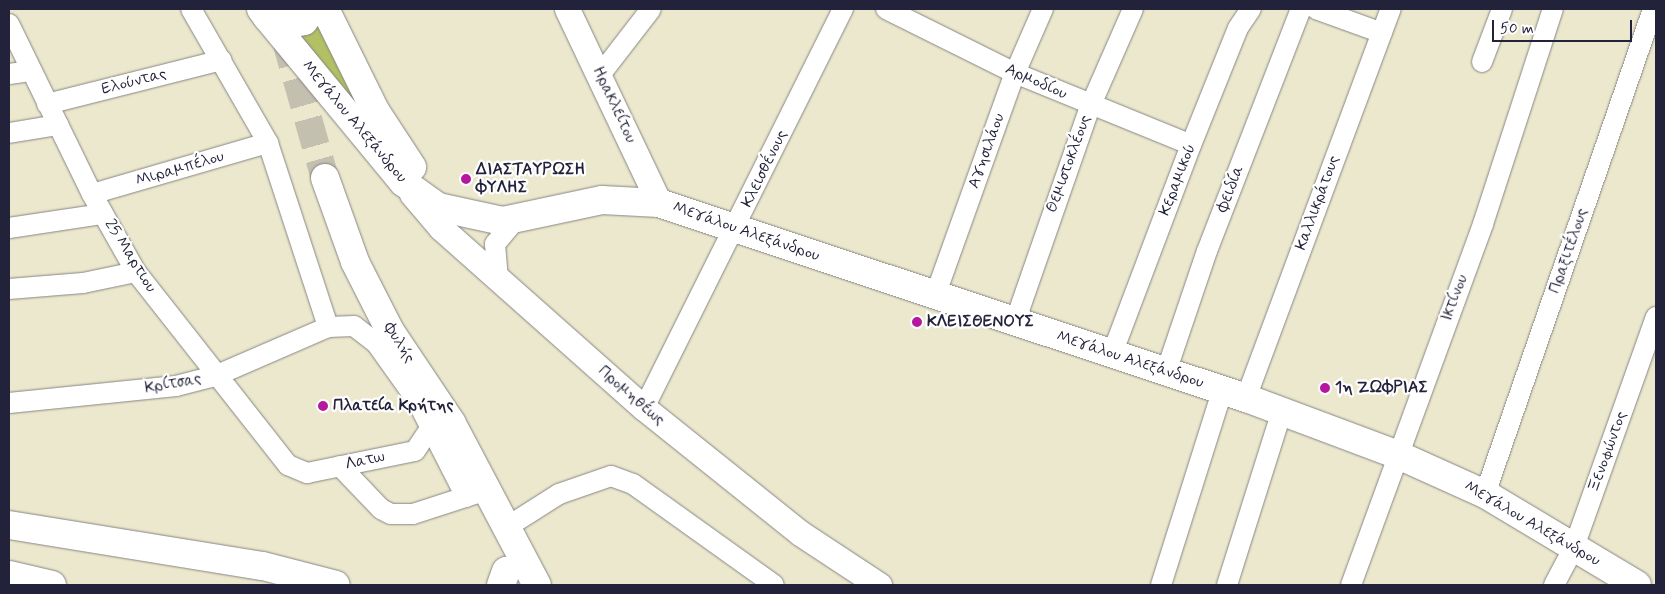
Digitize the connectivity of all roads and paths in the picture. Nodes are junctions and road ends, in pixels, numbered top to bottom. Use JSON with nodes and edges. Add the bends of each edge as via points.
{"nodes":[{"id":1,"x":192,"y":9,"type":"edge"},
{"id":2,"x":314,"y":9,"type":"edge"},
{"id":3,"x":325,"y":9,"type":"edge"},
{"id":4,"x":568,"y":9,"type":"edge"},
{"id":5,"x":651,"y":9,"type":"edge"},
{"id":6,"x":843,"y":9,"type":"edge"},
{"id":7,"x":886,"y":9,"type":"edge"},
{"id":8,"x":1043,"y":9,"type":"edge"},
{"id":9,"x":1133,"y":9,"type":"edge"},
{"id":10,"x":1251,"y":9,"type":"edge"},
{"id":11,"x":1301,"y":9,"type":"edge"},
{"id":12,"x":1316,"y":9,"type":"edge"},
{"id":13,"x":1390,"y":9,"type":"edge"},
{"id":14,"x":1502,"y":9,"type":"edge"},
{"id":15,"x":1553,"y":9,"type":"edge"},
{"id":16,"x":1653,"y":9,"type":"edge"},
{"id":17,"x":264,"y":13,"type":"edge"},
{"id":18,"x":9,"y":24,"type":"edge"},
{"id":19,"x":1382,"y":33,"type":"junction"},
{"id":20,"x":222,"y":60,"type":"junction"},
{"id":21,"x":1482,"y":62,"type":"dead end"},
{"id":22,"x":30,"y":70,"type":"junction"},
{"id":23,"x":1014,"y":73,"type":"junction"},
{"id":24,"x":9,"y":74,"type":"edge"},
{"id":25,"x":600,"y":75,"type":"junction"},
{"id":26,"x":47,"y":104,"type":"junction"},
{"id":27,"x":1090,"y":106,"type":"junction"},
{"id":28,"x":58,"y":125,"type":"junction"},
{"id":29,"x":9,"y":133,"type":"edge"},
{"id":30,"x":268,"y":143,"type":"junction"},
{"id":31,"x":1191,"y":145,"type":"junction"},
{"id":32,"x":325,"y":178,"type":"tunnel mouth"},
{"id":33,"x":403,"y":182,"type":"junction"},
{"id":34,"x":92,"y":194,"type":"junction"},
{"id":35,"x":659,"y":203,"type":"junction"},
{"id":36,"x":541,"y":210,"type":"junction"},
{"id":37,"x":103,"y":214,"type":"junction"},
{"id":38,"x":515,"y":220,"type":"junction"},
{"id":39,"x":9,"y":228,"type":"edge"},
{"id":40,"x":735,"y":229,"type":"junction"},
{"id":41,"x":136,"y":272,"type":"junction"},
{"id":42,"x":498,"y":279,"type":"junction"},
{"id":43,"x":9,"y":289,"type":"edge"},
{"id":44,"x":935,"y":296,"type":"junction"},
{"id":45,"x":1656,"y":317,"type":"edge"},
{"id":46,"x":1015,"y":322,"type":"junction"},
{"id":47,"x":328,"y":327,"type":"junction"},
{"id":48,"x":1112,"y":354,"type":"junction"},
{"id":49,"x":1166,"y":372,"type":"junction"},
{"id":50,"x":215,"y":376,"type":"junction"},
{"id":51,"x":1234,"y":394,"type":"junction"},
{"id":52,"x":9,"y":403,"type":"edge"},
{"id":53,"x":644,"y":408,"type":"junction"},
{"id":54,"x":1282,"y":412,"type":"junction"},
{"id":55,"x":431,"y":427,"type":"junction"},
{"id":56,"x":1396,"y":454,"type":"junction"},
{"id":57,"x":288,"y":465,"type":"joint"},
{"id":58,"x":340,"y":466,"type":"junction"},
{"id":59,"x":1485,"y":494,"type":"junction"},
{"id":60,"x":480,"y":496,"type":"junction"},
{"id":61,"x":9,"y":524,"type":"edge"},
{"id":62,"x":507,"y":527,"type":"junction"},
{"id":63,"x":1574,"y":547,"type":"junction"},
{"id":64,"x":9,"y":575,"type":"edge"},
{"id":65,"x":521,"y":582,"type":"edge"},
{"id":66,"x":52,"y":585,"type":"edge"},
{"id":67,"x":336,"y":585,"type":"edge"},
{"id":68,"x":774,"y":585,"type":"edge"},
{"id":69,"x":879,"y":585,"type":"edge"},
{"id":70,"x":1161,"y":585,"type":"edge"},
{"id":71,"x":1227,"y":585,"type":"edge"},
{"id":72,"x":1351,"y":585,"type":"edge"},
{"id":73,"x":1554,"y":585,"type":"edge"},
{"id":74,"x":1637,"y":585,"type":"edge"}],
"edges":[{"from":1,"to":20,"type":"street"},
{"from":2,"to":17,"type":"main road","via":[[295,24]]},
{"from":3,"to":36,"type":"main road","name":"Μεγάλου Αλεξάνδρου","via":[[389,135],[433,188],[474,205]]},
{"from":4,"to":25,"type":"street","name":"Ηρακλείτου"},
{"from":5,"to":25,"type":"street"},
{"from":6,"to":40,"type":"street","name":"Κλεισθένους"},
{"from":7,"to":23,"type":"street","name":"Αρμοδίου"},
{"from":8,"to":23,"type":"street","name":"Αγησιλάου"},
{"from":9,"to":27,"type":"street","name":"Θεμιστοκλέους"},
{"from":10,"to":31,"type":"street","name":"Κεραμικού","via":[[1238,28]]},
{"from":11,"to":49,"type":"street","name":"Φειδία","via":[[1206,251]]},
{"from":12,"to":19,"type":"street"},
{"from":13,"to":19,"type":"street","name":"Καλλικράτους"},
{"from":14,"to":21,"type":"street"},
{"from":15,"to":56,"type":"street","name":"Ικτίνου","via":[[1483,224]]},
{"from":16,"to":59,"type":"street","name":"Πραξιτέλους"},
{"from":17,"to":33,"type":"main road","name":"Μεγάλου Αλεξάνδρου"},
{"from":18,"to":22,"type":"street","name":"25 Μαρτιου"},
{"from":19,"to":51,"type":"street","name":"Καλλικράτους"},
{"from":20,"to":26,"type":"street","name":"Ελούντας"},
{"from":20,"to":30,"type":"street"},
{"from":22,"to":24,"type":"street"},
{"from":22,"to":26,"type":"street","name":"25 Μαρτιου"},
{"from":23,"to":27,"type":"street","name":"Αρμοδίου"},
{"from":23,"to":44,"type":"street","name":"Αγησιλάου"},
{"from":25,"to":35,"type":"street","name":"Ηρακλείτου"},
{"from":26,"to":28,"type":"street","name":"25 Μαρτιου"},
{"from":27,"to":31,"type":"street","name":"Αρμοδίου"},
{"from":27,"to":46,"type":"street","name":"Θεμιστοκλέους"},
{"from":28,"to":29,"type":"street"},
{"from":28,"to":34,"type":"street","name":"25 Μαρτιου"},
{"from":30,"to":34,"type":"street","name":"Μιραμπέλου"},
{"from":30,"to":47,"type":"street"},
{"from":31,"to":48,"type":"street","name":"Κεραμικού"},
{"from":32,"to":60,"type":"main road","name":"Φυλής","via":[[355,262],[390,331],[451,422]]},
{"from":33,"to":38,"type":"main road","name":"Μεγάλου Αλεξάνδρου","via":[[428,202],[453,213]]},
{"from":33,"to":42,"type":"street","name":"Προμηθέως","via":[[441,228]]},
{"from":34,"to":37,"type":"street","name":"25 Μαρτιου"},
{"from":35,"to":36,"type":"main road","name":"Μεγάλου Αλεξάνδρου","via":[[618,198]]},
{"from":35,"to":40,"type":"main road","name":"Μεγάλου Αλεξάνδρου"},
{"from":36,"to":38,"type":"main road","name":"Μεγάλου Αλεξάνδρου"},
{"from":37,"to":39,"type":"street"},
{"from":37,"to":41,"type":"street","name":"25 Μαρτιου"},
{"from":38,"to":42,"type":"street","via":[[495,244]]},
{"from":40,"to":44,"type":"main road","name":"Μεγάλου Αλεξάνδρου"},
{"from":40,"to":53,"type":"street","name":"Κλεισθένους"},
{"from":41,"to":43,"type":"street","via":[[83,284]]},
{"from":41,"to":50,"type":"street","name":"25 Μαρτιου"},
{"from":42,"to":53,"type":"street","name":"Προμηθέως"},
{"from":44,"to":46,"type":"main road","name":"Μεγάλου Αλεξάνδρου"},
{"from":45,"to":63,"type":"street","name":"Ξενοφώντος"},
{"from":46,"to":48,"type":"main road","name":"Μεγάλου Αλεξάνδρου"},
{"from":47,"to":50,"type":"street","name":"Κρίτσας"},
{"from":47,"to":55,"type":"street","via":[[354,326],[376,343]]},
{"from":48,"to":49,"type":"main road","name":"Μεγάλου Αλεξάνδρου"},
{"from":49,"to":51,"type":"main road","name":"Μεγάλου Αλεξάνδρου"},
{"from":50,"to":52,"type":"street","name":"Κρίτσας","via":[[176,386]]},
{"from":50,"to":57,"type":"street","name":"25 Μαρτιου"},
{"from":51,"to":54,"type":"main road","name":"Μεγάλου Αλεξάνδρου"},
{"from":51,"to":70,"type":"street","name":"Καλλικράτους"},
{"from":53,"to":69,"type":"street","name":"Προμηθέως","via":[[800,533]]},
{"from":54,"to":56,"type":"main road","name":"Μεγάλου Αλεξάνδρου"},
{"from":54,"to":71,"type":"street"},
{"from":55,"to":58,"type":"street","name":"Λατω","via":[[415,451]]},
{"from":55,"to":60,"type":"street"},
{"from":56,"to":59,"type":"main road","name":"Μεγάλου Αλεξάνδρου"},
{"from":56,"to":72,"type":"street","name":"Ικτίνου"},
{"from":57,"to":58,"type":"street","name":"Λατω","via":[[307,473]]},
{"from":58,"to":60,"type":"street","via":[[381,509],[391,514],[413,514]]},
{"from":59,"to":63,"type":"main road","name":"Μεγάλου Αλεξάνδρου"},
{"from":60,"to":62,"type":"main road","name":"Φυλής"},
{"from":60,"to":65,"type":"main road","name":"Φυλής"},
{"from":61,"to":67,"type":"main road","via":[[263,566]]},
{"from":62,"to":65,"type":"main road","name":"Φυλής"},
{"from":62,"to":68,"type":"street","via":[[559,494],[612,476],[633,484]]},
{"from":63,"to":73,"type":"street","name":"Ξενοφώντος"},
{"from":63,"to":74,"type":"main road","name":"Μεγάλου Αλεξάνδρου"},
{"from":64,"to":66,"type":"main road"}]}
